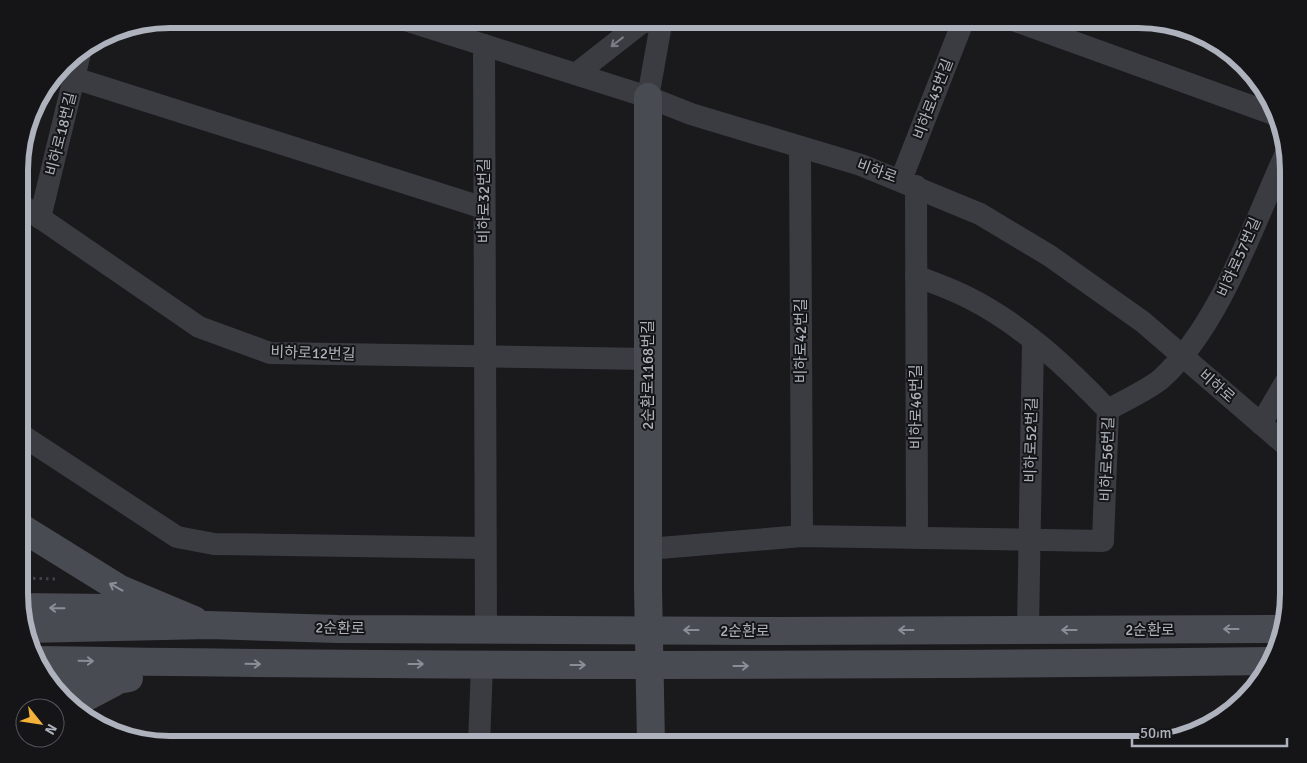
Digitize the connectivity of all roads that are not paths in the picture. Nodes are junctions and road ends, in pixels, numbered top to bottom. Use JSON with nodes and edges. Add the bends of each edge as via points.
{"nodes":[{"id":1,"x":430,"y":28,"type":"edge"},
{"id":2,"x":635,"y":28,"type":"edge"},
{"id":3,"x":659,"y":28,"type":"edge"},
{"id":4,"x":961,"y":28,"type":"edge"},
{"id":5,"x":1035,"y":28,"type":"edge"},
{"id":6,"x":484,"y":45,"type":"junction"},
{"id":7,"x":78,"y":61,"type":"edge"},
{"id":8,"x":576,"y":74,"type":"junction"},
{"id":9,"x":74,"y":78,"type":"junction"},
{"id":10,"x":648,"y":97,"type":"junction"},
{"id":11,"x":1267,"y":112,"type":"edge"},
{"id":12,"x":800,"y":146,"type":"junction"},
{"id":13,"x":1279,"y":168,"type":"edge"},
{"id":14,"x":909,"y":183,"type":"junction"},
{"id":15,"x":484,"y":208,"type":"junction"},
{"id":16,"x":27,"y":209,"type":"edge"},
{"id":17,"x":40,"y":218,"type":"junction"},
{"id":18,"x":916,"y":276,"type":"junction"},
{"id":19,"x":1032,"y":341,"type":"junction"},
{"id":20,"x":1182,"y":355,"type":"junction"},
{"id":21,"x":484,"y":357,"type":"junction"},
{"id":22,"x":648,"y":359,"type":"junction"},
{"id":23,"x":1279,"y":393,"type":"edge"},
{"id":24,"x":1108,"y":410,"type":"junction"},
{"id":25,"x":1261,"y":424,"type":"junction"},
{"id":26,"x":27,"y":439,"type":"edge"},
{"id":27,"x":1279,"y":439,"type":"edge"},
{"id":28,"x":27,"y":531,"type":"edge"},
{"id":29,"x":802,"y":536,"type":"junction"},
{"id":30,"x":916,"y":538,"type":"junction"},
{"id":31,"x":1030,"y":540,"type":"junction"},
{"id":32,"x":485,"y":548,"type":"junction"},
{"id":33,"x":648,"y":549,"type":"junction"},
{"id":34,"x":28,"y":607,"type":"edge"},
{"id":35,"x":209,"y":625,"type":"junction"},
{"id":36,"x":32,"y":629,"type":"edge"},
{"id":37,"x":486,"y":629,"type":"junction"},
{"id":38,"x":1275,"y":629,"type":"edge"},
{"id":39,"x":1028,"y":630,"type":"junction"},
{"id":40,"x":650,"y":650,"type":"junction"},
{"id":41,"x":44,"y":660,"type":"edge"},
{"id":42,"x":1263,"y":660,"type":"edge"},
{"id":43,"x":204,"y":663,"type":"junction"},
{"id":44,"x":482,"y":665,"type":"junction"},
{"id":45,"x":118,"y":680,"type":"junction"},
{"id":46,"x":58,"y":681,"type":"edge"},
{"id":47,"x":78,"y":701,"type":"edge"},
{"id":48,"x":479,"y":736,"type":"edge"},
{"id":49,"x":651,"y":736,"type":"edge"}],
"edges":[{"from":1,"to":6,"type":"street","name":"비하로"},
{"from":2,"to":8,"type":"street","one_way":true},
{"from":3,"to":10,"type":"street"},
{"from":4,"to":14,"type":"street","name":"비하로45번길"},
{"from":5,"to":11,"type":"street"},
{"from":6,"to":8,"type":"street","name":"비하로"},
{"from":6,"to":15,"type":"street","name":"비하로32번길"},
{"from":7,"to":9,"type":"street","name":"비하로18번길"},
{"from":8,"to":10,"type":"street","name":"비하로"},
{"from":9,"to":15,"type":"street"},
{"from":9,"to":17,"type":"street","name":"비하로18번길"},
{"from":10,"to":12,"type":"street","name":"비하로","via":[[691,114]]},
{"from":10,"to":22,"type":"main road","name":"2순환로1168번길"},
{"from":12,"to":14,"type":"street","name":"비하로"},
{"from":12,"to":29,"type":"street","name":"비하로42번길"},
{"from":13,"to":20,"type":"street","name":"비하로57번길","via":[[1217,305]]},
{"from":14,"to":18,"type":"street","name":"비하로46번길"},
{"from":14,"to":20,"type":"street","name":"비하로","via":[[980,214],[1050,256],[1143,322]]},
{"from":15,"to":21,"type":"street","name":"비하로32번길"},
{"from":16,"to":17,"type":"street","name":"비하로12번길"},
{"from":17,"to":21,"type":"street","name":"비하로12번길","via":[[199,327],[270,353]]},
{"from":18,"to":19,"type":"street","via":[[970,298]]},
{"from":18,"to":30,"type":"street","name":"비하로46번길"},
{"from":19,"to":24,"type":"street","via":[[1071,371]]},
{"from":19,"to":31,"type":"street","name":"비하로52번길"},
{"from":20,"to":24,"type":"street","name":"비하로56번길","via":[[1160,380]]},
{"from":20,"to":25,"type":"street","name":"비하로"},
{"from":21,"to":22,"type":"street","name":"비하로12번길"},
{"from":21,"to":32,"type":"street","name":"비하로32번길"},
{"from":22,"to":33,"type":"main road","name":"2순환로1168번길"},
{"from":23,"to":25,"type":"street"},
{"from":24,"to":31,"type":"street","name":"비하로56번길","via":[[1104,541]]},
{"from":25,"to":27,"type":"street","name":"비하로"},
{"from":26,"to":32,"type":"street","via":[[177,537],[214,544]]},
{"from":35,"to":28,"type":"main road","one_way":true,"via":[[120,589]]},
{"from":29,"to":30,"type":"street"},
{"from":29,"to":33,"type":"street"},
{"from":30,"to":31,"type":"street"},
{"from":31,"to":39,"type":"street","name":"비하로52번길"},
{"from":32,"to":37,"type":"street","name":"비하로32번길"},
{"from":33,"to":40,"type":"main road","name":"2순환로1168번길"},
{"from":35,"to":34,"type":"main road","name":"2순환로","one_way":true,"via":[[110,608]]},
{"from":35,"to":36,"type":"main road","name":"2순환로"},
{"from":35,"to":37,"type":"main road","name":"2순환로"},
{"from":37,"to":40,"type":"main road","name":"2순환로"},
{"from":38,"to":39,"type":"main road","name":"2순환로","one_way":true},
{"from":39,"to":40,"type":"main road","name":"2순환로","one_way":true},
{"from":40,"to":42,"type":"main road","name":"2순환로","one_way":true,"via":[[851,666]]},
{"from":44,"to":40,"type":"main road","name":"2순환로","one_way":true},
{"from":40,"to":49,"type":"main road","name":"2순환로1168번길"},
{"from":41,"to":43,"type":"main road","name":"2순환로","one_way":true},
{"from":43,"to":44,"type":"main road","name":"2순환로","one_way":true},
{"from":43,"to":45,"type":"main road","name":"2순환로"},
{"from":44,"to":48,"type":"street"},
{"from":45,"to":46,"type":"main road","name":"2순환로"},
{"from":45,"to":47,"type":"main road"}]}
